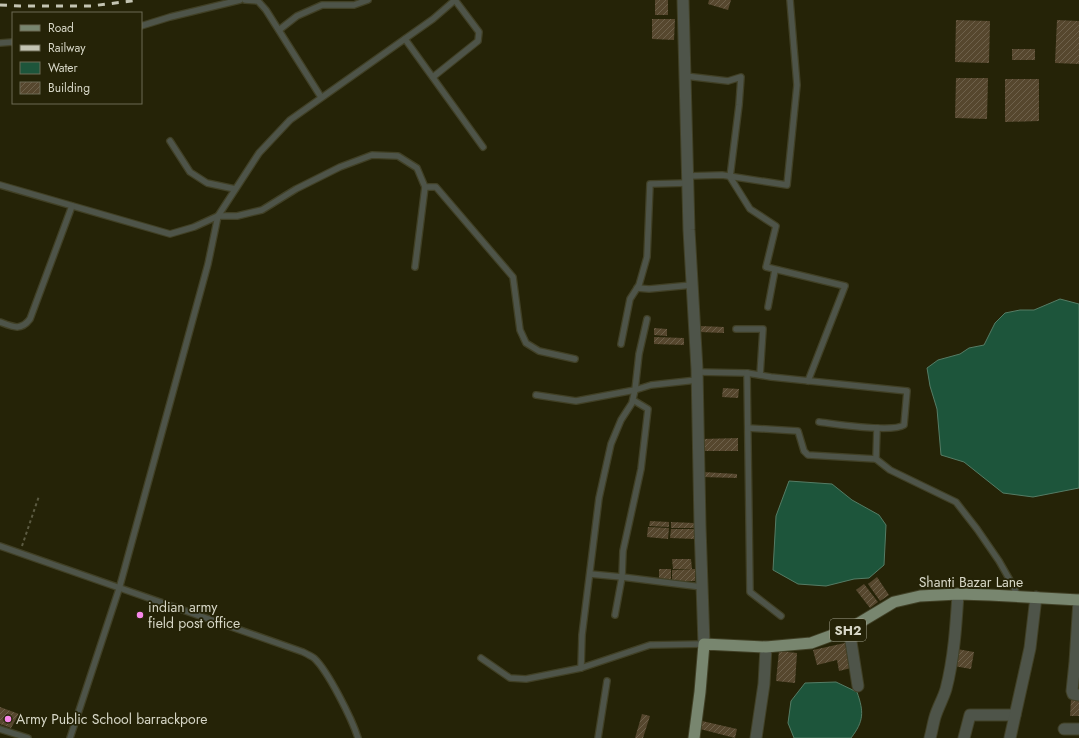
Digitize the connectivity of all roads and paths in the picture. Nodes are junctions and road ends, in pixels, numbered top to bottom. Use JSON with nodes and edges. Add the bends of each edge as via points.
{"nodes":[{"id":1,"x":240,"y":0,"type":"edge"},
{"id":2,"x":245,"y":0,"type":"edge"},
{"id":3,"x":368,"y":0,"type":"edge"},
{"id":4,"x":455,"y":0,"type":"edge"},
{"id":5,"x":684,"y":0,"type":"edge"},
{"id":6,"x":790,"y":0,"type":"edge"},
{"id":7,"x":142,"y":26,"type":"edge"},
{"id":8,"x":279,"y":30,"type":"junction"},
{"id":9,"x":405,"y":39,"type":"junction"},
{"id":10,"x":12,"y":42,"type":"edge"},
{"id":11,"x":0,"y":43,"type":"edge"},
{"id":12,"x":685,"y":76,"type":"junction"},
{"id":13,"x":433,"y":77,"type":"junction"},
{"id":14,"x":321,"y":98,"type":"junction"},
{"id":15,"x":170,"y":141,"type":"dead end"},
{"id":16,"x":483,"y":147,"type":"dead end"},
{"id":17,"x":730,"y":176,"type":"junction"},
{"id":18,"x":688,"y":180,"type":"junction"},
{"id":19,"x":0,"y":185,"type":"edge"},
{"id":20,"x":425,"y":187,"type":"junction"},
{"id":21,"x":235,"y":189,"type":"junction"},
{"id":22,"x":72,"y":206,"type":"junction"},
{"id":23,"x":218,"y":216,"type":"junction"},
{"id":24,"x":415,"y":267,"type":"dead end"},
{"id":25,"x":775,"y":270,"type":"junction"},
{"id":26,"x":692,"y":285,"type":"junction"},
{"id":27,"x":637,"y":288,"type":"junction"},
{"id":28,"x":768,"y":307,"type":"dead end"},
{"id":29,"x":647,"y":319,"type":"dead end"},
{"id":30,"x":0,"y":322,"type":"edge"},
{"id":31,"x":736,"y":329,"type":"dead end"},
{"id":32,"x":621,"y":344,"type":"dead end"},
{"id":33,"x":575,"y":359,"type":"dead end"},
{"id":34,"x":747,"y":373,"type":"junction"},
{"id":35,"x":760,"y":375,"type":"junction"},
{"id":36,"x":697,"y":376,"type":"junction"},
{"id":37,"x":808,"y":381,"type":"junction"},
{"id":38,"x":635,"y":390,"type":"junction"},
{"id":39,"x":536,"y":396,"type":"dead end"},
{"id":40,"x":633,"y":400,"type":"junction"},
{"id":41,"x":819,"y":422,"type":"dead end"},
{"id":42,"x":748,"y":428,"type":"junction"},
{"id":43,"x":877,"y":428,"type":"junction"},
{"id":44,"x":876,"y":459,"type":"junction"},
{"id":45,"x":39,"y":496,"type":"dead end"},
{"id":46,"x":0,"y":546,"type":"edge"},
{"id":47,"x":20,"y":553,"type":"junction"},
{"id":48,"x":590,"y":574,"type":"junction"},
{"id":49,"x":622,"y":577,"type":"junction"},
{"id":50,"x":702,"y":587,"type":"junction"},
{"id":51,"x":119,"y":589,"type":"junction"},
{"id":52,"x":958,"y":594,"type":"junction"},
{"id":53,"x":1018,"y":596,"type":"junction"},
{"id":54,"x":1036,"y":597,"type":"junction"},
{"id":55,"x":1079,"y":600,"type":"edge"},
{"id":56,"x":615,"y":615,"type":"dead end"},
{"id":57,"x":781,"y":616,"type":"dead end"},
{"id":58,"x":849,"y":629,"type":"junction"},
{"id":59,"x":704,"y":644,"type":"junction"},
{"id":60,"x":766,"y":647,"type":"junction"},
{"id":61,"x":480,"y":658,"type":"dead end"},
{"id":62,"x":581,"y":668,"type":"junction"},
{"id":63,"x":607,"y":681,"type":"dead end"},
{"id":64,"x":858,"y":686,"type":"dead end"},
{"id":65,"x":1079,"y":695,"type":"edge"},
{"id":66,"x":1015,"y":715,"type":"junction"},
{"id":67,"x":0,"y":729,"type":"edge"},
{"id":68,"x":1064,"y":729,"type":"dead end"},
{"id":69,"x":1079,"y":729,"type":"edge"},
{"id":70,"x":28,"y":738,"type":"edge"},
{"id":71,"x":70,"y":738,"type":"edge"},
{"id":72,"x":358,"y":738,"type":"edge"},
{"id":73,"x":598,"y":738,"type":"edge"},
{"id":74,"x":694,"y":738,"type":"edge"},
{"id":75,"x":756,"y":738,"type":"edge"},
{"id":76,"x":930,"y":738,"type":"edge"},
{"id":77,"x":964,"y":738,"type":"edge"},
{"id":78,"x":1010,"y":738,"type":"edge"}],
"edges":[{"from":1,"to":7,"type":"lane"},
{"from":2,"to":8,"type":"lane","via":[[258,1]]},
{"from":3,"to":8,"type":"lane","via":[[354,5],[322,5],[297,16]]},
{"from":4,"to":9,"type":"lane"},
{"from":4,"to":13,"type":"lane","via":[[479,32],[478,41]]},
{"from":5,"to":12,"type":"street"},
{"from":6,"to":17,"type":"lane","via":[[797,85],[787,185]]},
{"from":8,"to":14,"type":"lane"},
{"from":9,"to":13,"type":"lane"},
{"from":9,"to":14,"type":"lane"},
{"from":10,"to":11,"type":"lane"},
{"from":12,"to":17,"type":"lane","via":[[728,81],[740,77]]},
{"from":12,"to":18,"type":"street"},
{"from":13,"to":16,"type":"lane"},
{"from":14,"to":21,"type":"lane","via":[[290,120],[259,153]]},
{"from":15,"to":21,"type":"lane","via":[[190,172],[207,182]]},
{"from":17,"to":18,"type":"lane"},
{"from":17,"to":25,"type":"lane","via":[[750,209],[776,226],[766,268]]},
{"from":18,"to":26,"type":"street"},
{"from":18,"to":27,"type":"lane","via":[[650,184],[647,257]]},
{"from":19,"to":22,"type":"lane"},
{"from":20,"to":23,"type":"lane","via":[[417,168],[398,156],[372,155],[340,167],[262,210],[238,216]]},
{"from":20,"to":24,"type":"lane"},
{"from":20,"to":33,"type":"lane","via":[[436,187],[513,278],[520,330],[526,343],[539,351]]},
{"from":21,"to":23,"type":"lane"},
{"from":22,"to":23,"type":"lane","via":[[170,234]]},
{"from":22,"to":30,"type":"lane","via":[[30,319],[26,325],[17,327]]},
{"from":23,"to":51,"type":"lane","via":[[208,264]]},
{"from":25,"to":28,"type":"lane"},
{"from":25,"to":37,"type":"lane","via":[[845,286]]},
{"from":26,"to":27,"type":"lane"},
{"from":26,"to":36,"type":"street"},
{"from":27,"to":32,"type":"lane","via":[[630,299]]},
{"from":29,"to":38,"type":"lane","via":[[639,354]]},
{"from":31,"to":35,"type":"lane","via":[[763,329]]},
{"from":34,"to":35,"type":"lane"},
{"from":34,"to":36,"type":"lane"},
{"from":34,"to":42,"type":"lane"},
{"from":35,"to":37,"type":"lane"},
{"from":36,"to":38,"type":"lane"},
{"from":36,"to":50,"type":"street"},
{"from":37,"to":43,"type":"lane","via":[[908,391],[904,425],[900,428]]},
{"from":38,"to":39,"type":"lane","via":[[576,401]]},
{"from":38,"to":40,"type":"lane"},
{"from":40,"to":48,"type":"lane","via":[[611,444],[599,498]]},
{"from":40,"to":49,"type":"lane","via":[[648,409],[640,469],[623,551]]},
{"from":41,"to":43,"type":"lane"},
{"from":42,"to":44,"type":"lane","via":[[798,431],[805,454],[810,456]]},
{"from":42,"to":57,"type":"lane","via":[[750,592]]},
{"from":43,"to":44,"type":"lane"},
{"from":44,"to":53,"type":"lane","via":[[890,470],[956,502],[999,561]]},
{"from":45,"to":47,"type":"path"},
{"from":46,"to":47,"type":"lane"},
{"from":47,"to":51,"type":"lane"},
{"from":48,"to":49,"type":"lane"},
{"from":48,"to":62,"type":"lane","via":[[582,635]]},
{"from":49,"to":50,"type":"lane"},
{"from":49,"to":56,"type":"lane"},
{"from":50,"to":59,"type":"street"},
{"from":51,"to":71,"type":"lane"},
{"from":51,"to":72,"type":"lane","via":[[289,646],[314,658],[330,679]]},
{"from":52,"to":53,"type":"main road","name":"Shanti Bazar Lane","number":"SH2"},
{"from":52,"to":58,"type":"main road","name":"Shanti Bazar Lane","number":"SH2","via":[[904,599],[883,608]]},
{"from":52,"to":76,"type":"street","via":[[952,657],[946,687]]},
{"from":53,"to":54,"type":"main road","name":"Shanti Bazar Lane","number":"SH2"},
{"from":54,"to":55,"type":"main road","name":"Shanti Bazar Lane","number":"SH2"},
{"from":54,"to":66,"type":"street","via":[[1030,648]]},
{"from":55,"to":65,"type":"street","via":[[1072,691],[1073,694]]},
{"from":58,"to":60,"type":"main road","name":"Shanti Bazar Lane","number":"SH2","via":[[811,643]]},
{"from":58,"to":64,"type":"street"},
{"from":59,"to":60,"type":"main road","name":"Shanti Bazar Lane","number":"SH2"},
{"from":59,"to":62,"type":"lane","via":[[650,644]]},
{"from":59,"to":74,"type":"main road"},
{"from":60,"to":75,"type":"street","via":[[764,684]]},
{"from":61,"to":62,"type":"lane","via":[[510,678],[526,679]]},
{"from":63,"to":73,"type":"lane"},
{"from":66,"to":77,"type":"street","via":[[970,715]]},
{"from":66,"to":78,"type":"street"},
{"from":67,"to":70,"type":"lane"},
{"from":68,"to":69,"type":"street"}]}
